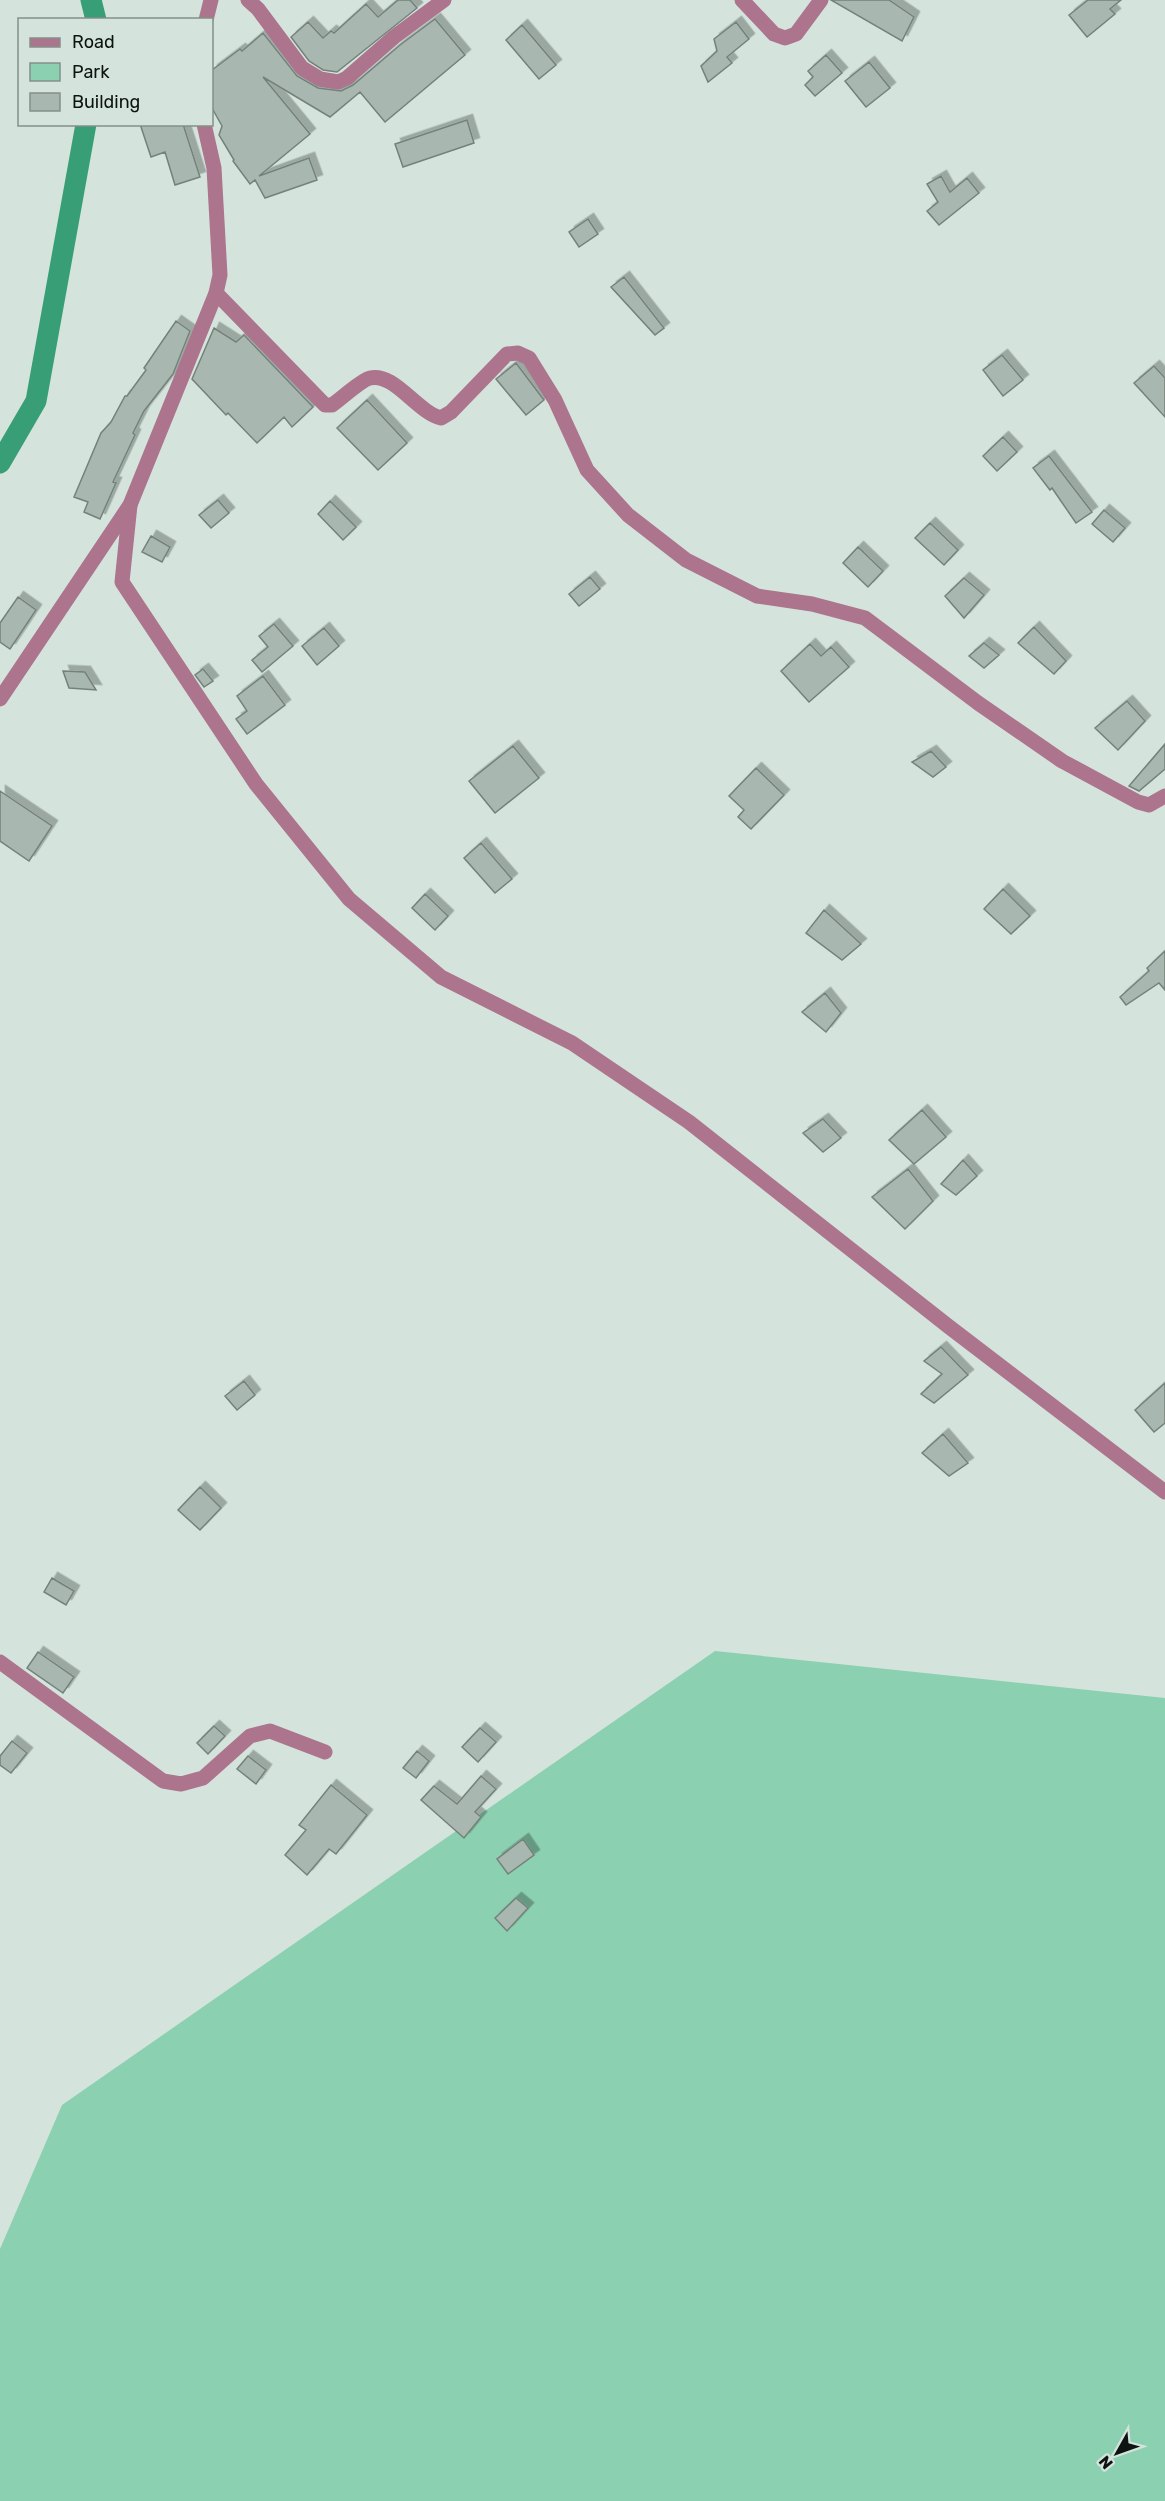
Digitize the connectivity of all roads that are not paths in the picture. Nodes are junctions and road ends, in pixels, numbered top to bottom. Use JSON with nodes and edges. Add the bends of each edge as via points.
{"nodes":[{"id":1,"x":211,"y":0,"type":"edge"},
{"id":2,"x":248,"y":0,"type":"edge"},
{"id":3,"x":444,"y":0,"type":"edge"},
{"id":4,"x":742,"y":0,"type":"edge"},
{"id":5,"x":821,"y":0,"type":"edge"},
{"id":6,"x":206,"y":18,"type":"edge"},
{"id":7,"x":204,"y":126,"type":"edge"},
{"id":8,"x":216,"y":293,"type":"junction"},
{"id":9,"x":130,"y":505,"type":"junction"},
{"id":10,"x":0,"y":699,"type":"edge"},
{"id":11,"x":1165,"y":796,"type":"edge"},
{"id":12,"x":1165,"y":1492,"type":"edge"},
{"id":13,"x":0,"y":1662,"type":"edge"},
{"id":14,"x":325,"y":1752,"type":"dead end"}],
"edges":[{"from":1,"to":6,"type":"street"},
{"from":2,"to":3,"type":"street","via":[[302,68],[321,79],[338,82]]},
{"from":4,"to":5,"type":"street","via":[[774,34],[785,38],[796,34]]},
{"from":7,"to":8,"type":"street","via":[[214,168],[220,275]]},
{"from":8,"to":9,"type":"street"},
{"from":8,"to":11,"type":"street","via":[[325,405],[332,405],[369,378],[380,378],[392,382],[429,415],[441,418],[507,354],[529,358],[555,400],[587,470],[628,514],[686,560],[757,596],[812,604],[866,618],[1062,761],[1138,802],[1149,805]]},
{"from":9,"to":10,"type":"street"},
{"from":9,"to":12,"type":"street","via":[[122,582],[256,784],[349,898],[441,977],[572,1043],[689,1122]]},
{"from":13,"to":14,"type":"street","via":[[163,1781],[182,1784],[203,1778],[250,1736],[270,1731]]}]}
